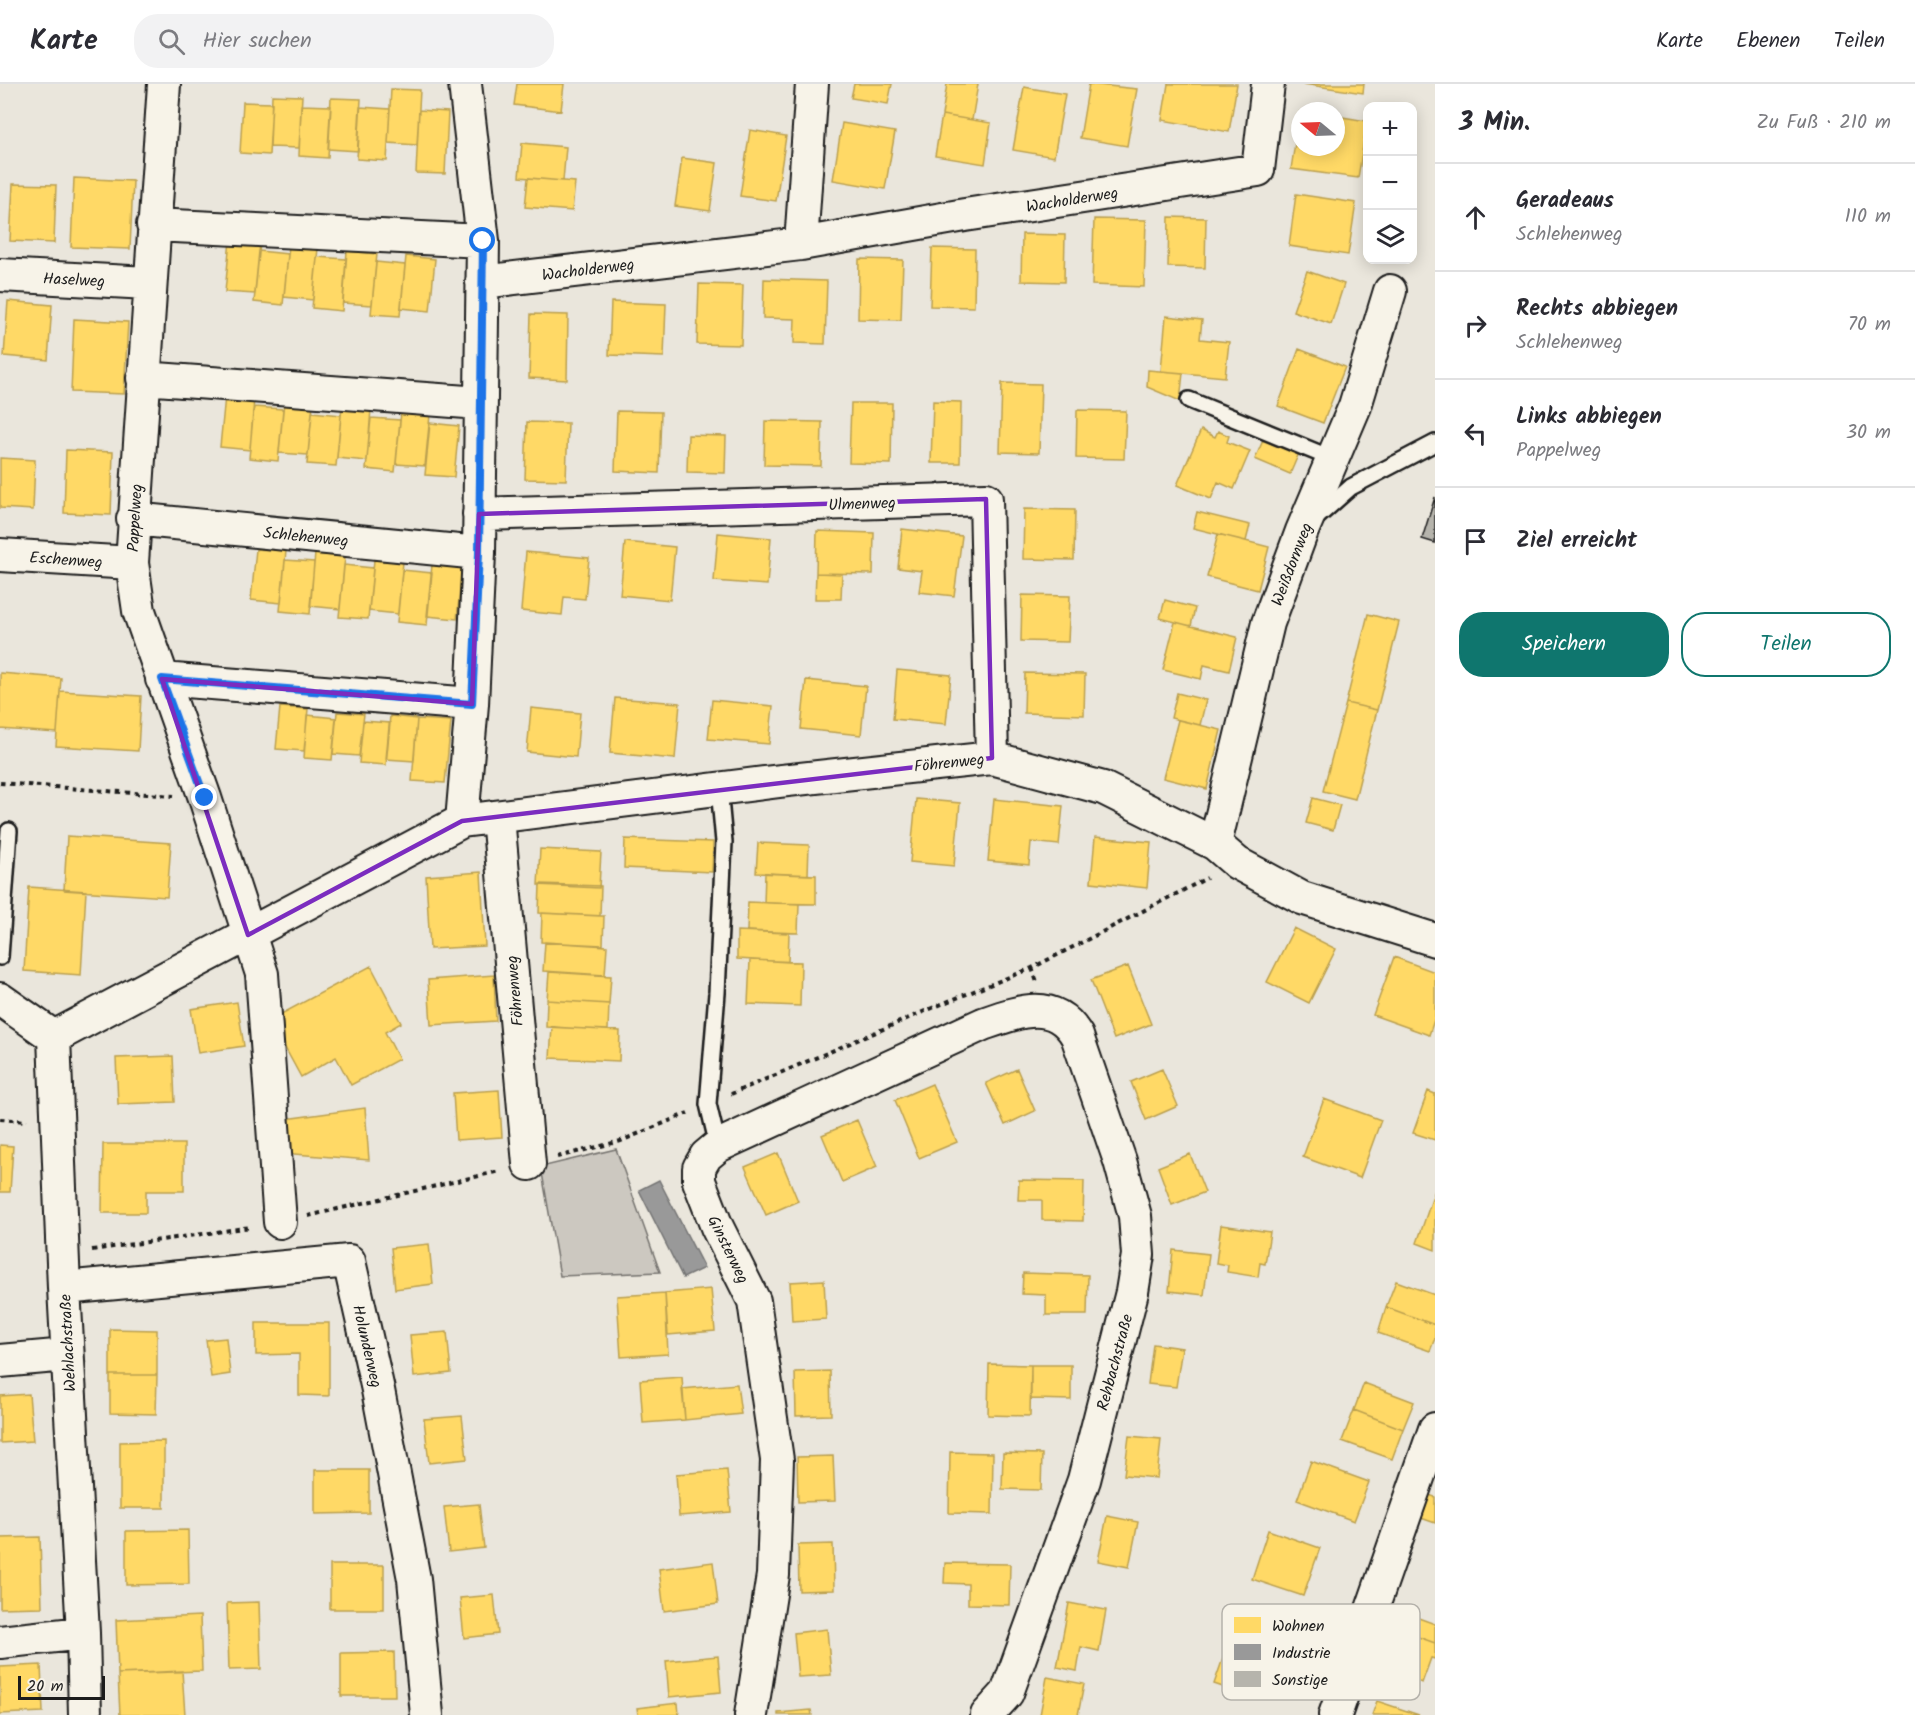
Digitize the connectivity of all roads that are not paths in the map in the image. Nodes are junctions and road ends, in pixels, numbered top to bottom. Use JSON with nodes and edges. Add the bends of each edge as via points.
{"nodes":[{"id":1,"x":164,"y":84,"type":"edge"},
{"id":2,"x":465,"y":84,"type":"edge"},
{"id":3,"x":812,"y":84,"type":"edge"},
{"id":4,"x":1268,"y":84,"type":"edge"},
{"id":5,"x":153,"y":225,"type":"junction"},
{"id":6,"x":483,"y":241,"type":"junction"},
{"id":7,"x":801,"y":244,"type":"junction"},
{"id":8,"x":0,"y":275,"type":"edge"},
{"id":9,"x":482,"y":282,"type":"junction"},
{"id":10,"x":148,"y":283,"type":"junction"},
{"id":11,"x":1390,"y":291,"type":"dead end"},
{"id":12,"x":144,"y":378,"type":"junction"},
{"id":13,"x":1189,"y":400,"type":"dead end"},
{"id":14,"x":480,"y":403,"type":"junction"},
{"id":15,"x":1435,"y":442,"type":"edge"},
{"id":16,"x":1333,"y":459,"type":"junction"},
{"id":17,"x":480,"y":514,"type":"junction"},
{"id":18,"x":133,"y":519,"type":"junction"},
{"id":19,"x":1302,"y":531,"type":"junction"},
{"id":20,"x":479,"y":553,"type":"junction"},
{"id":21,"x":0,"y":555,"type":"edge"},
{"id":22,"x":132,"y":563,"type":"junction"},
{"id":23,"x":162,"y":679,"type":"junction"},
{"id":24,"x":472,"y":704,"type":"junction"},
{"id":25,"x":992,"y":758,"type":"junction"},
{"id":26,"x":719,"y":788,"type":"junction"},
{"id":27,"x":498,"y":817,"type":"junction"},
{"id":28,"x":462,"y":821,"type":"junction"},
{"id":29,"x":9,"y":831,"type":"dead end"},
{"id":30,"x":1226,"y":853,"type":"junction"},
{"id":31,"x":248,"y":935,"type":"junction"},
{"id":32,"x":1435,"y":940,"type":"edge"},
{"id":33,"x":0,"y":957,"type":"edge"},
{"id":34,"x":0,"y":999,"type":"edge"},
{"id":35,"x":1047,"y":1012,"type":"joint"},
{"id":36,"x":54,"y":1037,"type":"junction"},
{"id":37,"x":718,"y":1146,"type":"junction"},
{"id":38,"x":529,"y":1164,"type":"road end"},
{"id":39,"x":280,"y":1222,"type":"road end"},
{"id":40,"x":64,"y":1288,"type":"junction"},
{"id":41,"x":67,"y":1355,"type":"junction"},
{"id":42,"x":0,"y":1361,"type":"edge"},
{"id":43,"x":1435,"y":1429,"type":"edge"},
{"id":44,"x":1374,"y":1604,"type":"edge"},
{"id":45,"x":84,"y":1633,"type":"junction"},
{"id":46,"x":0,"y":1642,"type":"edge"},
{"id":47,"x":1340,"y":1700,"type":"edge"},
{"id":48,"x":85,"y":1715,"type":"edge"},
{"id":49,"x":427,"y":1715,"type":"edge"},
{"id":50,"x":751,"y":1715,"type":"edge"},
{"id":51,"x":987,"y":1715,"type":"edge"},
{"id":52,"x":1335,"y":1715,"type":"edge"}],
"edges":[{"from":1,"to":5,"type":"street","name":"Pappelweg"},
{"from":2,"to":6,"type":"street"},
{"from":3,"to":7,"type":"street"},
{"from":4,"to":7,"type":"street","name":"Wacholderweg","via":[[1258,170]]},
{"from":5,"to":6,"type":"street"},
{"from":5,"to":10,"type":"street","name":"Pappelweg"},
{"from":6,"to":9,"type":"street"},
{"from":7,"to":9,"type":"street","name":"Wacholderweg"},
{"from":8,"to":10,"type":"street","name":"Haselweg"},
{"from":9,"to":14,"type":"street"},
{"from":10,"to":12,"type":"street","name":"Pappelweg"},
{"from":11,"to":16,"type":"street","name":"Weißdornweg","via":[[1355,406]]},
{"from":12,"to":14,"type":"street"},
{"from":12,"to":18,"type":"street","name":"Pappelweg"},
{"from":13,"to":16,"type":"lane"},
{"from":14,"to":17,"type":"street"},
{"from":15,"to":19,"type":"lane","via":[[1351,487]]},
{"from":16,"to":19,"type":"street","name":"Weißdornweg"},
{"from":17,"to":20,"type":"street"},
{"from":17,"to":25,"type":"street","name":"Ulmenweg","via":[[986,499]]},
{"from":18,"to":20,"type":"street","name":"Schlehenweg"},
{"from":18,"to":22,"type":"street","name":"Pappelweg"},
{"from":19,"to":30,"type":"street","name":"Weißdornweg","via":[[1268,623]]},
{"from":20,"to":24,"type":"street"},
{"from":21,"to":22,"type":"street","name":"Eschenweg"},
{"from":22,"to":23,"type":"street","name":"Pappelweg","via":[[139,611]]},
{"from":23,"to":24,"type":"street"},
{"from":23,"to":31,"type":"street","name":"Pappelweg"},
{"from":24,"to":28,"type":"street"},
{"from":25,"to":26,"type":"street","name":"Föhrenweg"},
{"from":25,"to":30,"type":"street","name":"Föhrenweg","via":[[1103,788]]},
{"from":26,"to":27,"type":"street","name":"Föhrenweg"},
{"from":26,"to":37,"type":"lane","via":[[723,842],[708,1104]]},
{"from":27,"to":28,"type":"street","name":"Föhrenweg"},
{"from":27,"to":38,"type":"street","name":"Föhrenweg"},
{"from":28,"to":31,"type":"street","name":"Föhrenweg"},
{"from":29,"to":33,"type":"lane"},
{"from":30,"to":32,"type":"street","name":"Föhrenweg","via":[[1302,898]]},
{"from":31,"to":36,"type":"street","name":"Föhrenweg"},
{"from":31,"to":39,"type":"street","via":[[262,974]]},
{"from":34,"to":36,"type":"street"},
{"from":35,"to":37,"type":"street","name":"Ginsterweg","via":[[1027,1010],[983,1024]]},
{"from":35,"to":51,"type":"street","name":"Rehbachstraße","via":[[1070,1024],[1077,1036],[1120,1161],[1135,1216],[1138,1255],[1084,1480],[1007,1693]]},
{"from":36,"to":40,"type":"street","name":"Wehlachstraße"},
{"from":37,"to":50,"type":"street","name":"Ginsterweg","via":[[699,1168],[699,1181],[754,1301],[777,1460],[773,1575]]},
{"from":40,"to":41,"type":"street","name":"Wehlachstraße"},
{"from":40,"to":49,"type":"street","name":"Holunderweg","via":[[349,1261],[414,1579]]},
{"from":41,"to":42,"type":"street"},
{"from":41,"to":45,"type":"street","name":"Wehlachstraße"},
{"from":43,"to":44,"type":"street"},
{"from":45,"to":46,"type":"street"},
{"from":45,"to":48,"type":"street","name":"Wehlachstraße"},
{"from":47,"to":52,"type":"street"}]}
